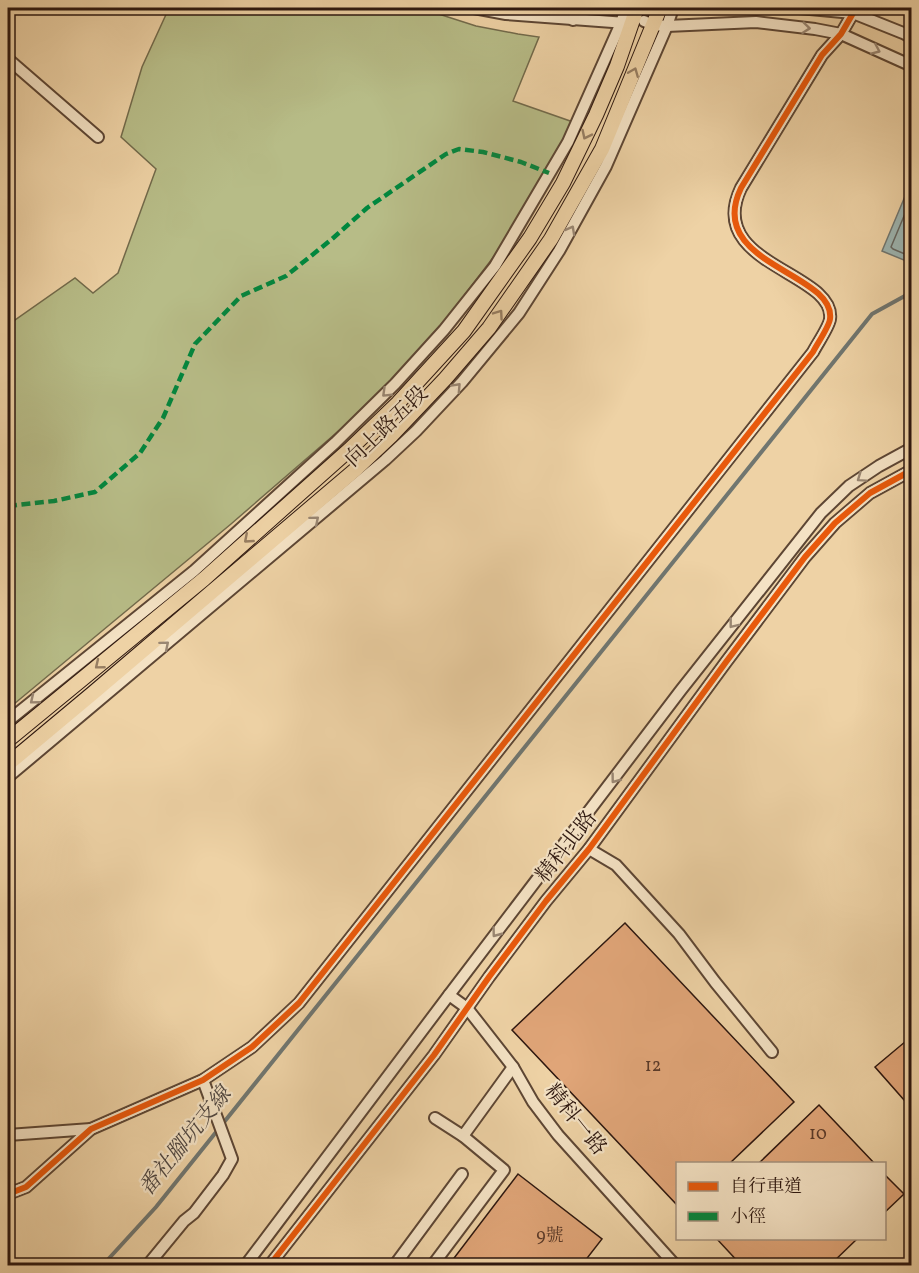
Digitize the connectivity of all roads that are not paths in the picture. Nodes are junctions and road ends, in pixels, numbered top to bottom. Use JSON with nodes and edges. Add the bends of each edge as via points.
{"nodes":[{"id":1,"x":474,"y":8,"type":"edge"},
{"id":2,"x":574,"y":8,"type":"edge"},
{"id":3,"x":626,"y":8,"type":"edge"},
{"id":4,"x":637,"y":8,"type":"edge"},
{"id":5,"x":659,"y":8,"type":"edge"},
{"id":6,"x":673,"y":8,"type":"edge"},
{"id":7,"x":800,"y":8,"type":"edge"},
{"id":8,"x":855,"y":10,"type":"edge"},
{"id":9,"x":573,"y":20,"type":"junction"},
{"id":10,"x":638,"y":23,"type":"junction"},
{"id":11,"x":667,"y":26,"type":"junction"},
{"id":12,"x":841,"y":34,"type":"junction"},
{"id":13,"x":912,"y":38,"type":"edge"},
{"id":14,"x":8,"y":58,"type":"edge"},
{"id":15,"x":912,"y":66,"type":"edge"},
{"id":16,"x":98,"y":137,"type":"dead end"},
{"id":17,"x":912,"y":448,"type":"edge"},
{"id":18,"x":912,"y":470,"type":"edge"},
{"id":19,"x":8,"y":721,"type":"edge"},
{"id":20,"x":8,"y":740,"type":"edge"},
{"id":21,"x":8,"y":764,"type":"edge"},
{"id":22,"x":8,"y":777,"type":"edge"},
{"id":23,"x":589,"y":849,"type":"junction"},
{"id":24,"x":449,"y":995,"type":"junction"},
{"id":25,"x":467,"y":1008,"type":"junction"},
{"id":26,"x":772,"y":1052,"type":"dead end"},
{"id":27,"x":513,"y":1067,"type":"junction"},
{"id":28,"x":203,"y":1080,"type":"junction"},
{"id":29,"x":435,"y":1118,"type":"dead end"},
{"id":30,"x":91,"y":1129,"type":"junction"},
{"id":31,"x":8,"y":1135,"type":"edge"},
{"id":32,"x":463,"y":1136,"type":"junction"},
{"id":33,"x":462,"y":1174,"type":"dead end"},
{"id":34,"x":8,"y":1194,"type":"edge"},
{"id":35,"x":147,"y":1266,"type":"edge"},
{"id":36,"x":246,"y":1266,"type":"edge"},
{"id":37,"x":269,"y":1266,"type":"edge"},
{"id":38,"x":394,"y":1266,"type":"edge"},
{"id":39,"x":432,"y":1266,"type":"edge"},
{"id":40,"x":676,"y":1266,"type":"edge"}],
"edges":[{"from":1,"to":9,"type":"street"},
{"from":2,"to":9,"type":"street"},
{"from":3,"to":10,"type":"street","name":"向上路五段"},
{"from":4,"to":10,"type":"main road","name":"向上路五段"},
{"from":5,"to":10,"type":"main road","name":"向上路五段"},
{"from":6,"to":11,"type":"street","name":"向上路五段"},
{"from":7,"to":8,"type":"street"},
{"from":8,"to":12,"type":"street"},
{"from":8,"to":13,"type":"street"},
{"from":9,"to":10,"type":"street"},
{"from":10,"to":11,"type":"street"},
{"from":10,"to":19,"type":"street","name":"向上路五段","one_way":true,"via":[[495,266],[444,330],[334,443],[194,571]]},
{"from":10,"to":20,"type":"main road","name":"向上路五段","one_way":true,"via":[[563,183],[530,238],[464,331],[349,450],[204,579]]},
{"from":21,"to":10,"type":"main road","name":"向上路五段","one_way":true,"via":[[355,470],[392,436],[489,328],[551,240],[602,149]]},
{"from":11,"to":12,"type":"street","one_way":true,"via":[[756,22]]},
{"from":22,"to":11,"type":"street","name":"向上路五段","one_way":true,"via":[[368,475],[462,382],[519,313],[559,251],[606,166]]},
{"from":12,"to":15,"type":"street","one_way":true},
{"from":12,"to":28,"type":"street","via":[[822,55],[741,188],[734,219],[740,236],[755,250],[815,290],[829,306],[831,320],[813,352],[299,1003],[252,1047]]},
{"from":14,"to":16,"type":"street"},
{"from":17,"to":24,"type":"street","name":"精科北路","one_way":true,"via":[[849,486],[821,513]]},
{"from":18,"to":23,"type":"street","name":"精科北路","via":[[870,493],[835,523],[806,557]]},
{"from":23,"to":25,"type":"street","name":"精科北路"},
{"from":23,"to":26,"type":"street","via":[[616,865],[679,934]]},
{"from":24,"to":25,"type":"street","name":"精科一路"},
{"from":24,"to":36,"type":"street","name":"精科北路"},
{"from":25,"to":27,"type":"street","name":"精科一路"},
{"from":25,"to":37,"type":"street","name":"精科北路"},
{"from":27,"to":32,"type":"street"},
{"from":27,"to":40,"type":"street","name":"精科一路","via":[[558,1135]]},
{"from":28,"to":30,"type":"street"},
{"from":28,"to":35,"type":"street","via":[[232,1159],[194,1213]]},
{"from":29,"to":32,"type":"street"},
{"from":30,"to":31,"type":"street"},
{"from":30,"to":34,"type":"street","via":[[26,1187]]},
{"from":32,"to":39,"type":"street","via":[[504,1170]]},
{"from":33,"to":38,"type":"street"}]}
